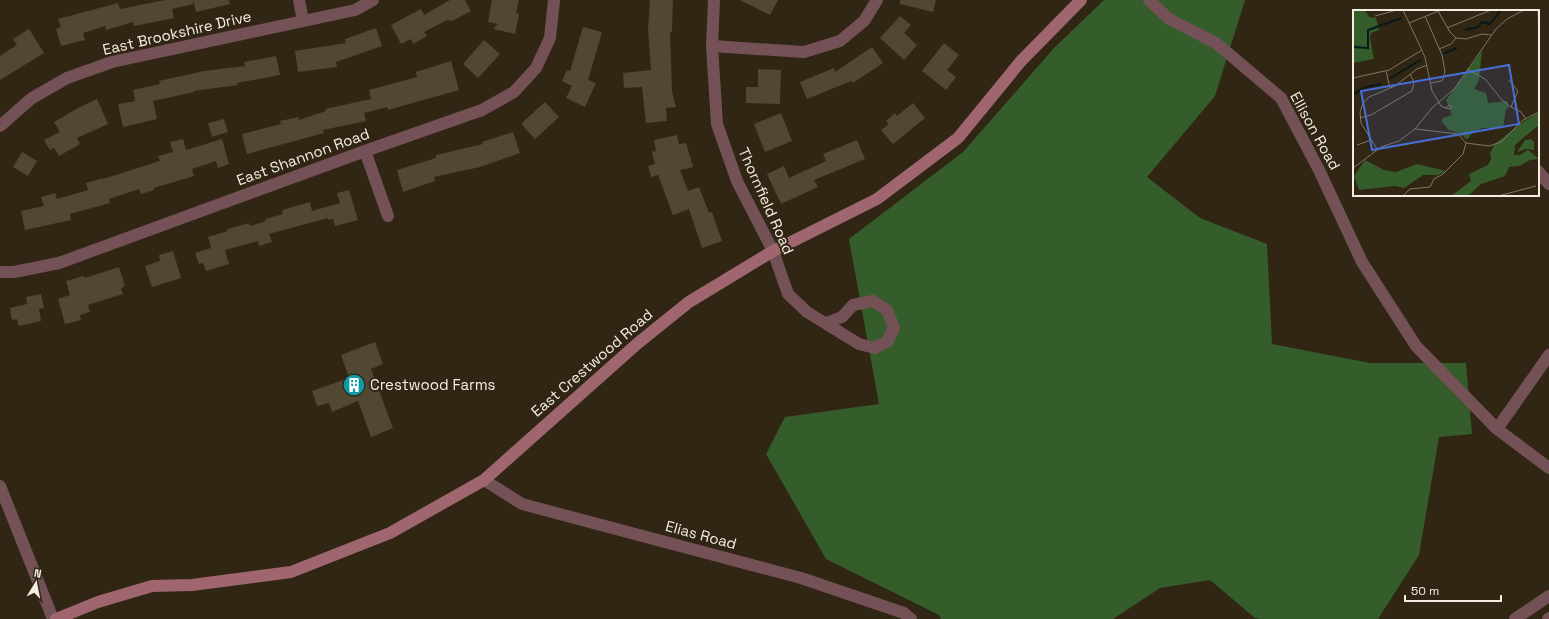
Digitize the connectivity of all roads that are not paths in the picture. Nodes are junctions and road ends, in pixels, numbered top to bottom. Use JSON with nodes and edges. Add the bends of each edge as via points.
{"nodes":[{"id":1,"x":299,"y":0,"type":"edge"},
{"id":2,"x":373,"y":0,"type":"edge"},
{"id":3,"x":554,"y":0,"type":"edge"},
{"id":4,"x":714,"y":0,"type":"edge"},
{"id":5,"x":877,"y":0,"type":"edge"},
{"id":6,"x":1081,"y":0,"type":"edge"},
{"id":7,"x":1149,"y":0,"type":"edge"},
{"id":8,"x":303,"y":21,"type":"junction"},
{"id":9,"x":712,"y":46,"type":"junction"},
{"id":10,"x":0,"y":126,"type":"edge"},
{"id":11,"x":365,"y":151,"type":"junction"},
{"id":12,"x":1539,"y":172,"type":"edge"},
{"id":13,"x":1549,"y":184,"type":"edge"},
{"id":14,"x":388,"y":216,"type":"dead end"},
{"id":15,"x":773,"y":251,"type":"junction"},
{"id":16,"x":0,"y":272,"type":"edge"},
{"id":17,"x":826,"y":323,"type":"junction"},
{"id":18,"x":1549,"y":355,"type":"edge"},
{"id":19,"x":1497,"y":429,"type":"junction"},
{"id":20,"x":1549,"y":468,"type":"edge"},
{"id":21,"x":484,"y":480,"type":"junction"},
{"id":22,"x":0,"y":486,"type":"edge"},
{"id":23,"x":5,"y":513,"type":"edge"},
{"id":24,"x":1549,"y":596,"type":"edge"},
{"id":25,"x":54,"y":619,"type":"edge"},
{"id":26,"x":911,"y":619,"type":"edge"},
{"id":27,"x":1515,"y":619,"type":"edge"}],
"edges":[{"from":1,"to":8,"type":"street"},
{"from":2,"to":8,"type":"street","name":"East Brookshire Drive","via":[[355,10]]},
{"from":3,"to":11,"type":"street","name":"East Shannon Road","via":[[550,38],[536,68],[514,92],[482,110]]},
{"from":4,"to":9,"type":"street","name":"Thornfield Road"},
{"from":5,"to":9,"type":"street","via":[[864,21],[840,41],[804,52]]},
{"from":6,"to":15,"type":"street","name":"East Crestwood Road","via":[[1020,61],[958,138],[877,199]]},
{"from":7,"to":19,"type":"street","name":"Ellison Road","via":[[1169,19],[1216,43],[1281,98],[1320,170],[1362,262],[1416,346]]},
{"from":8,"to":10,"type":"street","name":"East Brookshire Drive","via":[[112,62],[61,82],[32,98]]},
{"from":9,"to":15,"type":"street","name":"Thornfield Road","via":[[717,124],[736,182]]},
{"from":11,"to":14,"type":"street"},
{"from":11,"to":16,"type":"street","name":"East Shannon Road","via":[[59,263],[14,272]]},
{"from":12,"to":13,"type":"street"},
{"from":15,"to":17,"type":"street","name":"Thornfield Road","via":[[788,294],[807,312]]},
{"from":15,"to":21,"type":"street","name":"East Crestwood Road","via":[[689,302],[638,343]]},
{"from":17,"to":17,"type":"street","name":"Thornfield Road","via":[[860,344],[875,348],[887,342],[894,328],[887,310],[873,301],[853,305],[842,317]]},
{"from":18,"to":19,"type":"street"},
{"from":19,"to":20,"type":"street","name":"Ellison Road"},
{"from":21,"to":25,"type":"street","name":"East Crestwood Road","via":[[390,533],[291,572],[192,585],[152,586],[98,602]]},
{"from":21,"to":26,"type":"street","name":"Elias Road","via":[[522,504],[801,578],[904,613]]},
{"from":22,"to":23,"type":"street"},
{"from":23,"to":25,"type":"street"},
{"from":24,"to":27,"type":"street"}]}
